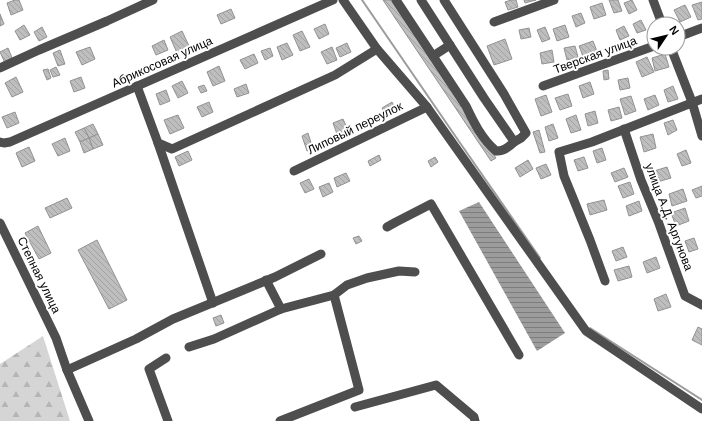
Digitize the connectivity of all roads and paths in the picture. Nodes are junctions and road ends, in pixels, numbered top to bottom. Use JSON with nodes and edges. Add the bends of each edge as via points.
{"nodes":[{"id":1,"x":153,"y":0,"type":"edge"},
{"id":2,"x":333,"y":0,"type":"edge"},
{"id":3,"x":342,"y":0,"type":"edge"},
{"id":4,"x":396,"y":0,"type":"edge"},
{"id":5,"x":421,"y":0,"type":"edge"},
{"id":6,"x":444,"y":0,"type":"edge"},
{"id":7,"x":554,"y":0,"type":"edge"},
{"id":8,"x":653,"y":0,"type":"edge"},
{"id":9,"x":659,"y":16,"type":"edge"},
{"id":10,"x":494,"y":22,"type":"dead end"},
{"id":11,"x":702,"y":28,"type":"edge"},
{"id":12,"x":686,"y":34,"type":"edge"},
{"id":13,"x":450,"y":45,"type":"junction"},
{"id":14,"x":377,"y":48,"type":"junction"},
{"id":15,"x":646,"y":49,"type":"edge"},
{"id":16,"x":433,"y":56,"type":"junction"},
{"id":17,"x":674,"y":56,"type":"edge"},
{"id":18,"x":0,"y":68,"type":"edge"},
{"id":19,"x":137,"y":86,"type":"junction"},
{"id":20,"x":543,"y":86,"type":"dead end"},
{"id":21,"x":702,"y":100,"type":"edge"},
{"id":22,"x":692,"y":102,"type":"junction"},
{"id":23,"x":427,"y":107,"type":"junction"},
{"id":24,"x":624,"y":129,"type":"junction"},
{"id":25,"x":702,"y":136,"type":"edge"},
{"id":26,"x":0,"y":142,"type":"edge"},
{"id":27,"x":514,"y":142,"type":"junction"},
{"id":28,"x":158,"y":143,"type":"junction"},
{"id":29,"x":294,"y":170,"type":"dead end"},
{"id":30,"x":0,"y":223,"type":"edge"},
{"id":31,"x":387,"y":227,"type":"dead end"},
{"id":32,"x":322,"y":254,"type":"dead end"},
{"id":33,"x":415,"y":272,"type":"dead end"},
{"id":34,"x":266,"y":280,"type":"junction"},
{"id":35,"x":605,"y":282,"type":"dead end"},
{"id":36,"x":334,"y":295,"type":"junction"},
{"id":37,"x":213,"y":302,"type":"junction"},
{"id":38,"x":702,"y":305,"type":"edge"},
{"id":39,"x":281,"y":309,"type":"junction"},
{"id":40,"x":189,"y":348,"type":"dead end"},
{"id":41,"x":519,"y":355,"type":"dead end"},
{"id":42,"x":166,"y":358,"type":"dead end"},
{"id":43,"x":67,"y":370,"type":"junction"},
{"id":44,"x":355,"y":407,"type":"dead end"},
{"id":45,"x":702,"y":409,"type":"edge"},
{"id":46,"x":89,"y":421,"type":"edge"},
{"id":47,"x":168,"y":421,"type":"edge"},
{"id":48,"x":280,"y":421,"type":"edge"},
{"id":49,"x":475,"y":421,"type":"edge"}],
"edges":[{"from":1,"to":18,"type":"street"},
{"from":2,"to":19,"type":"street","name":"Абрикосовая улица"},
{"from":3,"to":14,"type":"street"},
{"from":4,"to":16,"type":"street"},
{"from":5,"to":13,"type":"street"},
{"from":6,"to":27,"type":"street","via":[[526,133]]},
{"from":7,"to":10,"type":"street"},
{"from":8,"to":9,"type":"street"},
{"from":11,"to":12,"type":"street"},
{"from":13,"to":16,"type":"street"},
{"from":13,"to":27,"type":"street"},
{"from":14,"to":23,"type":"street"},
{"from":14,"to":28,"type":"street","via":[[335,75],[172,149]]},
{"from":15,"to":20,"type":"street","name":"Тверская улица"},
{"from":16,"to":27,"type":"street","via":[[466,106],[474,124],[492,148],[501,152]]},
{"from":17,"to":22,"type":"street"},
{"from":19,"to":26,"type":"street","name":"Абрикосовая улица","via":[[10,142]]},
{"from":19,"to":28,"type":"street"},
{"from":21,"to":22,"type":"street"},
{"from":22,"to":24,"type":"street"},
{"from":22,"to":25,"type":"street"},
{"from":23,"to":29,"type":"street","name":"Липовый переулок"},
{"from":23,"to":45,"type":"street","via":[[586,331]]},
{"from":24,"to":35,"type":"street","via":[[559,152],[564,176]]},
{"from":24,"to":38,"type":"street","name":"улица А.Д. Аргунова","via":[[686,296]]},
{"from":28,"to":37,"type":"street"},
{"from":30,"to":43,"type":"street","name":"Степная улица","via":[[56,338]]},
{"from":31,"to":41,"type":"street","via":[[431,204]]},
{"from":32,"to":34,"type":"street"},
{"from":33,"to":36,"type":"street","via":[[400,271],[367,278],[347,285]]},
{"from":34,"to":37,"type":"street"},
{"from":34,"to":39,"type":"street"},
{"from":36,"to":39,"type":"street"},
{"from":36,"to":48,"type":"street","via":[[359,390]]},
{"from":37,"to":43,"type":"street"},
{"from":39,"to":40,"type":"street"},
{"from":42,"to":47,"type":"street","via":[[149,369]]},
{"from":43,"to":46,"type":"street","name":"Степная улица"},
{"from":44,"to":49,"type":"street","via":[[436,385],[474,417]]}]}
